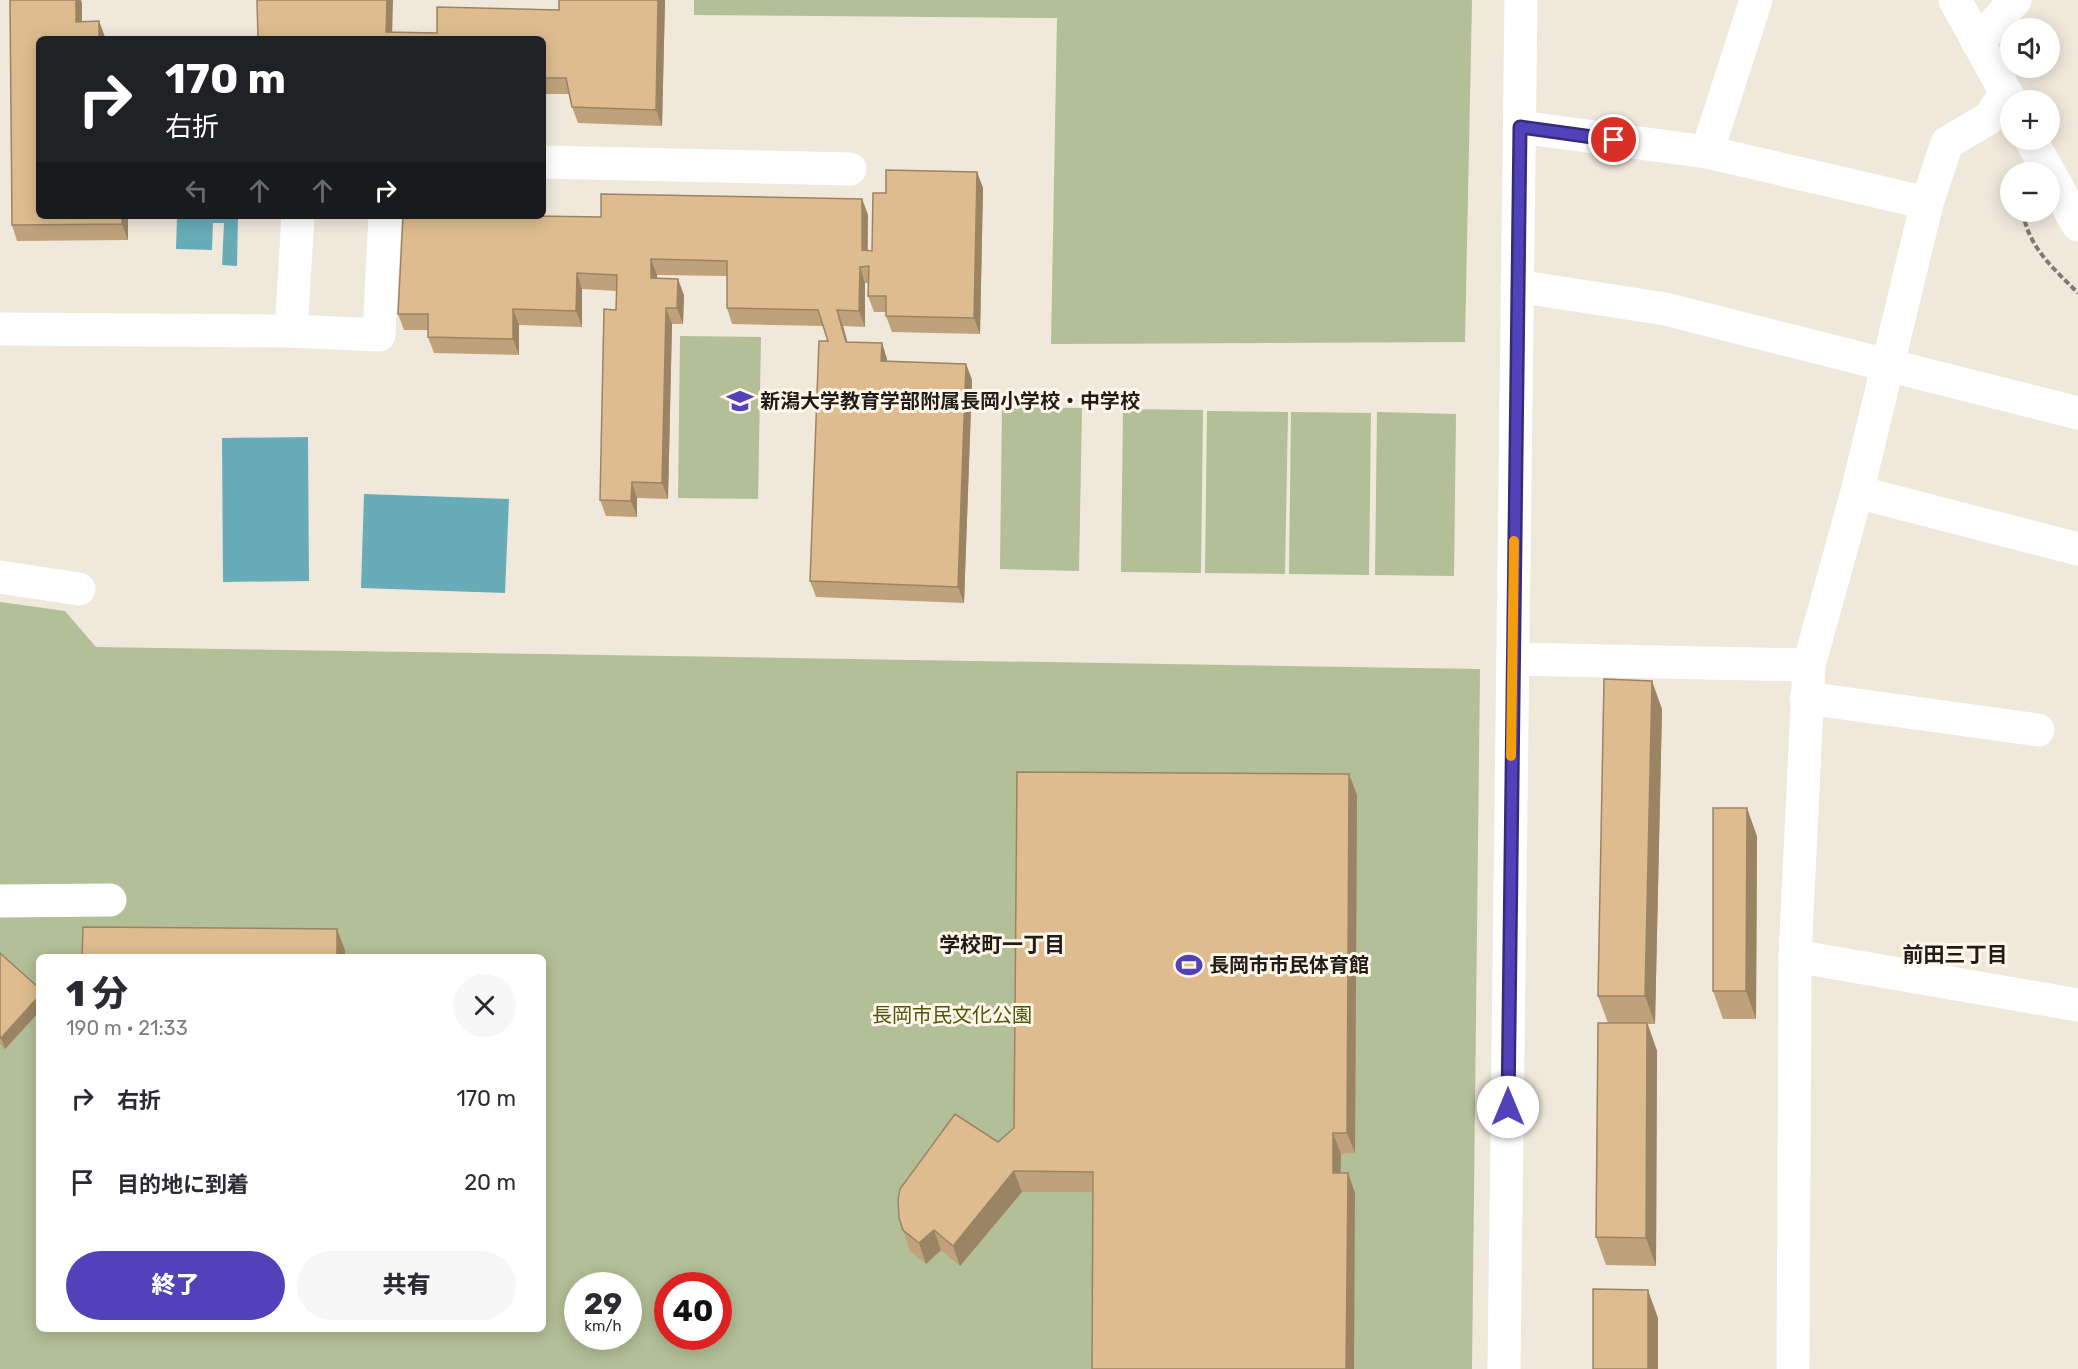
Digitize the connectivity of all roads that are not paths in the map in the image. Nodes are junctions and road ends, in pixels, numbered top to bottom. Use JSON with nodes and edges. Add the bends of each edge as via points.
{"nodes":[{"id":1,"x":1521,"y":0,"type":"edge"},
{"id":2,"x":1756,"y":0,"type":"edge"},
{"id":3,"x":1954,"y":0,"type":"edge"},
{"id":4,"x":2015,"y":0,"type":"edge"},
{"id":5,"x":1978,"y":43,"type":"junction"},
{"id":6,"x":2004,"y":90,"type":"edge"},
{"id":7,"x":2000,"y":106,"type":"edge"},
{"id":8,"x":1520,"y":127,"type":"junction"},
{"id":9,"x":2037,"y":150,"type":"edge"},
{"id":10,"x":1707,"y":152,"type":"junction"},
{"id":11,"x":546,"y":162,"type":"edge"},
{"id":12,"x":850,"y":170,"type":"dead end"},
{"id":13,"x":1927,"y":203,"type":"junction"},
{"id":14,"x":298,"y":219,"type":"edge"},
{"id":15,"x":385,"y":219,"type":"edge"},
{"id":16,"x":2078,"y":225,"type":"edge"},
{"id":17,"x":1517,"y":286,"type":"junction"},
{"id":18,"x":0,"y":329,"type":"edge"},
{"id":19,"x":291,"y":331,"type":"junction"},
{"id":20,"x":1890,"y":364,"type":"junction"},
{"id":21,"x":2078,"y":413,"type":"edge"},
{"id":22,"x":1857,"y":492,"type":"junction"},
{"id":23,"x":2078,"y":549,"type":"edge"},
{"id":24,"x":0,"y":577,"type":"edge"},
{"id":25,"x":79,"y":589,"type":"dead end"},
{"id":26,"x":1513,"y":659,"type":"junction"},
{"id":27,"x":1809,"y":664,"type":"junction"},
{"id":28,"x":1806,"y":698,"type":"junction"},
{"id":29,"x":2038,"y":730,"type":"dead end"},
{"id":30,"x":110,"y":900,"type":"dead end"},
{"id":31,"x":0,"y":901,"type":"edge"},
{"id":32,"x":1795,"y":956,"type":"junction"},
{"id":33,"x":2078,"y":1005,"type":"edge"},
{"id":34,"x":1504,"y":1369,"type":"edge"},
{"id":35,"x":1793,"y":1369,"type":"edge"}],
"edges":[{"from":1,"to":8,"type":"street"},
{"from":2,"to":10,"type":"street"},
{"from":3,"to":5,"type":"street"},
{"from":4,"to":5,"type":"street"},
{"from":5,"to":6,"type":"street"},
{"from":7,"to":13,"type":"street","via":[[1989,118],[1947,143]]},
{"from":8,"to":10,"type":"street"},
{"from":8,"to":17,"type":"street"},
{"from":9,"to":16,"type":"street"},
{"from":10,"to":13,"type":"street"},
{"from":11,"to":12,"type":"street"},
{"from":13,"to":20,"type":"street"},
{"from":14,"to":19,"type":"street"},
{"from":15,"to":19,"type":"street","via":[[379,334]]},
{"from":17,"to":20,"type":"street","via":[[1665,309]]},
{"from":17,"to":26,"type":"street"},
{"from":18,"to":19,"type":"street"},
{"from":20,"to":21,"type":"street"},
{"from":20,"to":22,"type":"street"},
{"from":22,"to":23,"type":"street"},
{"from":22,"to":27,"type":"street"},
{"from":24,"to":25,"type":"street"},
{"from":26,"to":27,"type":"street"},
{"from":26,"to":34,"type":"street"},
{"from":27,"to":28,"type":"street"},
{"from":28,"to":29,"type":"street"},
{"from":28,"to":32,"type":"street"},
{"from":30,"to":31,"type":"street"},
{"from":32,"to":33,"type":"street"},
{"from":32,"to":35,"type":"street"}]}
